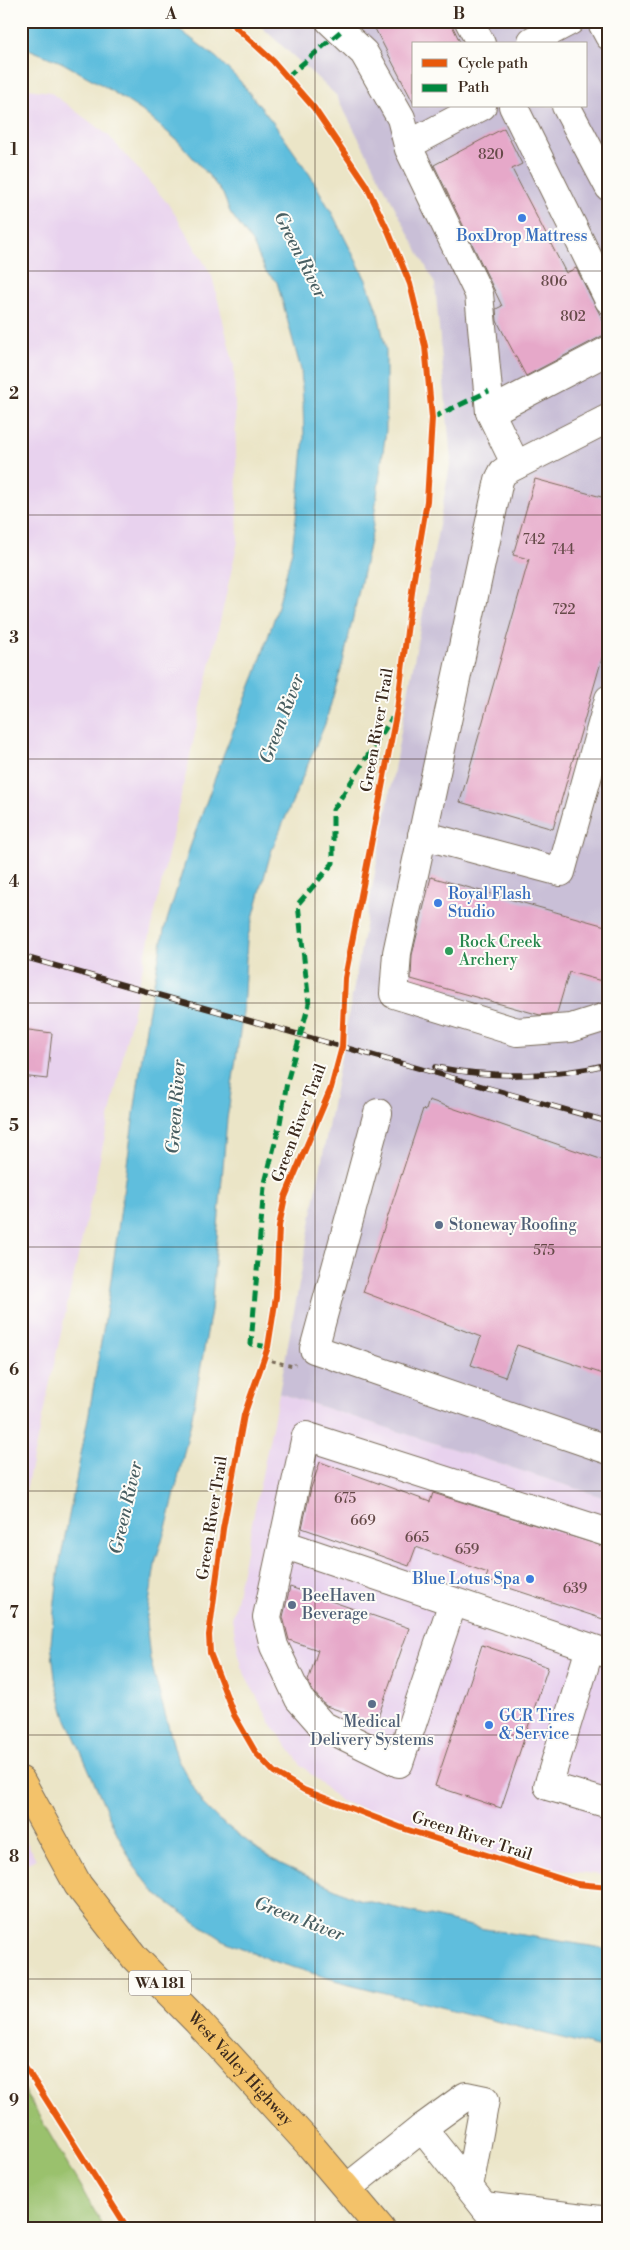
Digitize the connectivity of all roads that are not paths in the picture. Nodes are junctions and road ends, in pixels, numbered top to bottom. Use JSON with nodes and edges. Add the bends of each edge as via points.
{"nodes":[{"id":1,"x":330,"y":21,"type":"edge"},
{"id":2,"x":469,"y":21,"type":"edge"},
{"id":3,"x":570,"y":21,"type":"edge"},
{"id":4,"x":601,"y":21,"type":"edge"},
{"id":5,"x":530,"y":35,"type":"edge"},
{"id":6,"x":609,"y":36,"type":"edge"},
{"id":7,"x":480,"y":42,"type":"edge"},
{"id":8,"x":478,"y":108,"type":"edge"},
{"id":9,"x":514,"y":108,"type":"edge"},
{"id":10,"x":567,"y":108,"type":"edge"},
{"id":11,"x":408,"y":145,"type":"junction"},
{"id":12,"x":609,"y":187,"type":"edge"},
{"id":13,"x":609,"y":300,"type":"edge"},
{"id":14,"x":609,"y":350,"type":"edge"},
{"id":15,"x":490,"y":412,"type":"junction"},
{"id":16,"x":609,"y":418,"type":"edge"},
{"id":17,"x":516,"y":465,"type":"junction"},
{"id":18,"x":609,"y":699,"type":"edge"},
{"id":19,"x":422,"y":834,"type":"junction"},
{"id":20,"x":609,"y":1016,"type":"edge"},
{"id":21,"x":378,"y":1113,"type":"dead end"},
{"id":22,"x":609,"y":1450,"type":"edge"},
{"id":23,"x":609,"y":1533,"type":"edge"},
{"id":24,"x":282,"y":1544,"type":"junction"},
{"id":25,"x":453,"y":1602,"type":"junction"},
{"id":26,"x":600,"y":1651,"type":"edge"},
{"id":27,"x":21,"y":1782,"type":"edge"},
{"id":28,"x":609,"y":1804,"type":"edge"},
{"id":29,"x":422,"y":2128,"type":"junction"},
{"id":30,"x":347,"y":2188,"type":"junction"},
{"id":31,"x":477,"y":2197,"type":"junction"},
{"id":32,"x":609,"y":2221,"type":"edge"},
{"id":33,"x":381,"y":2229,"type":"edge"},
{"id":34,"x":502,"y":2229,"type":"edge"}],
"edges":[{"from":1,"to":11,"type":"street","via":[[364,54],[401,118]]},
{"from":2,"to":7,"type":"street"},
{"from":3,"to":5,"type":"street"},
{"from":4,"to":6,"type":"street"},
{"from":8,"to":11,"type":"street"},
{"from":9,"to":13,"type":"street"},
{"from":10,"to":12,"type":"street"},
{"from":11,"to":15,"type":"street","via":[[480,294]]},
{"from":14,"to":15,"type":"street"},
{"from":15,"to":17,"type":"street"},
{"from":16,"to":17,"type":"street"},
{"from":17,"to":19,"type":"street","via":[[503,472],[499,480]]},
{"from":18,"to":19,"type":"street","via":[[561,872]]},
{"from":19,"to":20,"type":"street","via":[[397,953],[394,994],[517,1032],[571,1028]]},
{"from":21,"to":22,"type":"street","via":[[314,1349]]},
{"from":23,"to":24,"type":"street","via":[[306,1436]]},
{"from":24,"to":25,"type":"street"},
{"from":24,"to":25,"type":"street","via":[[267,1618],[274,1646],[300,1699],[322,1725],[398,1763]]},
{"from":25,"to":26,"type":"street"},
{"from":26,"to":28,"type":"street","via":[[548,1786]]},
{"from":27,"to":30,"type":"main road","name":"West Valley Highway","number":"WA 181","via":[[78,1885],[124,1943]]},
{"from":29,"to":30,"type":"street"},
{"from":29,"to":31,"type":"street"},
{"from":29,"to":31,"type":"street","via":[[466,2096],[485,2100]]},
{"from":30,"to":33,"type":"main road","name":"West Valley Highway","number":"WA 181"},
{"from":31,"to":32,"type":"street"},
{"from":31,"to":34,"type":"street"}]}
